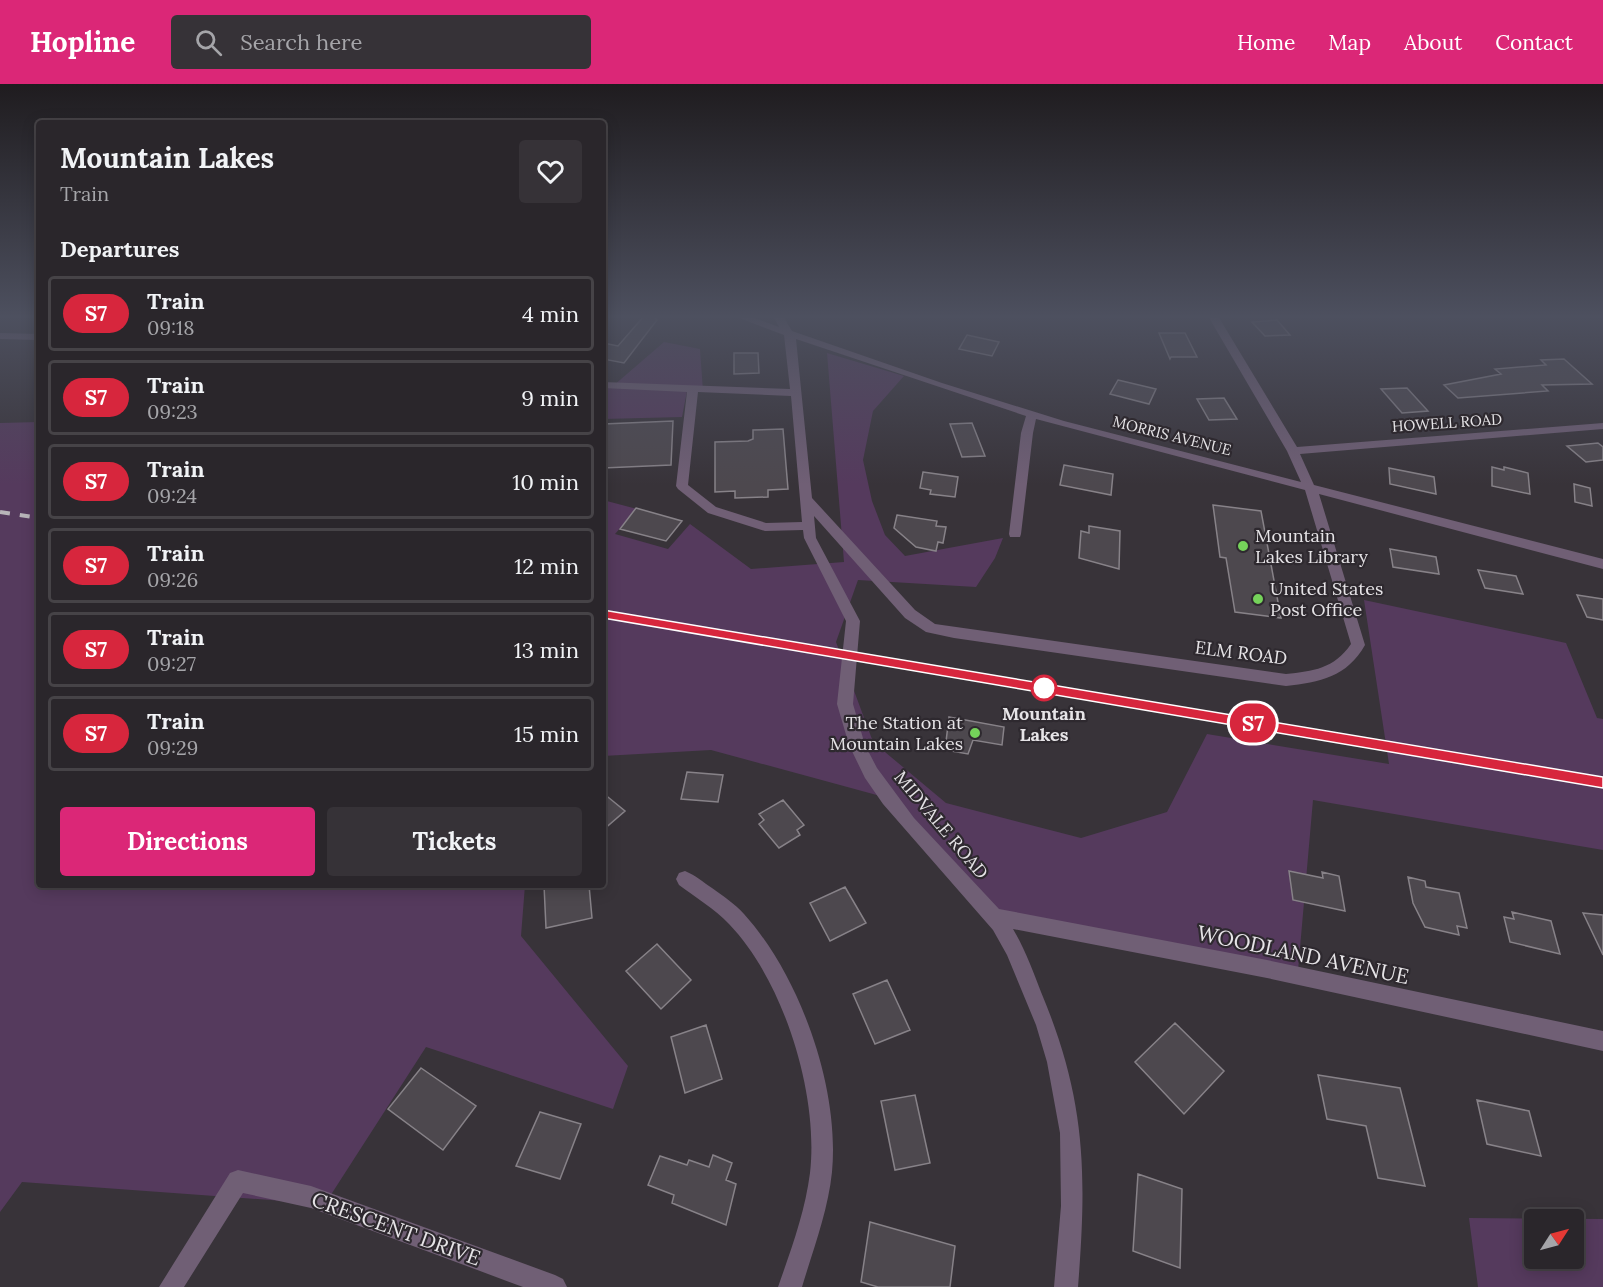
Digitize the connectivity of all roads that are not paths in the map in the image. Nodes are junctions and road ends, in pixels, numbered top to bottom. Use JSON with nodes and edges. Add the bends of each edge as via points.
{"nodes":[{"id":1,"x":794,"y":372,"type":"edge"},
{"id":2,"x":908,"y":372,"type":"edge"},
{"id":3,"x":1246,"y":372,"type":"edge"},
{"id":4,"x":606,"y":385,"type":"edge"},
{"id":5,"x":693,"y":388,"type":"junction"},
{"id":6,"x":797,"y":393,"type":"junction"},
{"id":7,"x":1032,"y":415,"type":"junction"},
{"id":8,"x":1603,"y":426,"type":"edge"},
{"id":9,"x":1293,"y":451,"type":"junction"},
{"id":10,"x":1308,"y":486,"type":"junction"},
{"id":11,"x":808,"y":501,"type":"junction"},
{"id":12,"x":809,"y":526,"type":"junction"},
{"id":13,"x":1015,"y":534,"type":"dead end"},
{"id":14,"x":1603,"y":564,"type":"edge"},
{"id":15,"x":685,"y":879,"type":"dead end"},
{"id":16,"x":994,"y":917,"type":"junction"},
{"id":17,"x":1603,"y":1041,"type":"edge"},
{"id":18,"x":171,"y":1287,"type":"edge"},
{"id":19,"x":555,"y":1287,"type":"edge"},
{"id":20,"x":790,"y":1287,"type":"edge"},
{"id":21,"x":1066,"y":1287,"type":"edge"}],
"edges":[{"from":1,"to":6,"type":"street","name":"MIDVALE ROAD"},
{"from":2,"to":7,"type":"street","name":"MORRIS AVENUE"},
{"from":3,"to":9,"type":"street","name":"ELM ROAD"},
{"from":4,"to":5,"type":"street"},
{"from":5,"to":6,"type":"street"},
{"from":5,"to":12,"type":"street","via":[[682,486],[712,510],[765,527]]},
{"from":6,"to":11,"type":"street","name":"MIDVALE ROAD"},
{"from":7,"to":10,"type":"street","name":"MORRIS AVENUE"},
{"from":7,"to":13,"type":"street"},
{"from":8,"to":9,"type":"street","name":"HOWELL ROAD"},
{"from":9,"to":10,"type":"street","name":"ELM ROAD"},
{"from":10,"to":11,"type":"street","name":"ELM ROAD","via":[[1358,645],[1348,663],[1320,676],[1286,680],[954,633],[920,623]]},
{"from":10,"to":14,"type":"street","name":"MORRIS AVENUE"},
{"from":11,"to":12,"type":"street","name":"MIDVALE ROAD"},
{"from":12,"to":16,"type":"street","name":"MIDVALE ROAD","via":[[818,556],[853,621],[844,695],[847,716],[868,767],[910,823]]},
{"from":15,"to":20,"type":"street","via":[[736,919],[756,945],[780,985],[801,1033],[816,1095],[822,1137],[821,1170],[813,1214]]},
{"from":16,"to":17,"type":"street","name":"WOODLAND AVENUE","via":[[1267,969]]},
{"from":16,"to":21,"type":"street","name":"MIDVALE ROAD","via":[[1010,942],[1046,1023],[1063,1078],[1074,1160]]},
{"from":18,"to":19,"type":"street","name":"CRESCENT DRIVE","via":[[238,1181],[311,1197]]}]}
